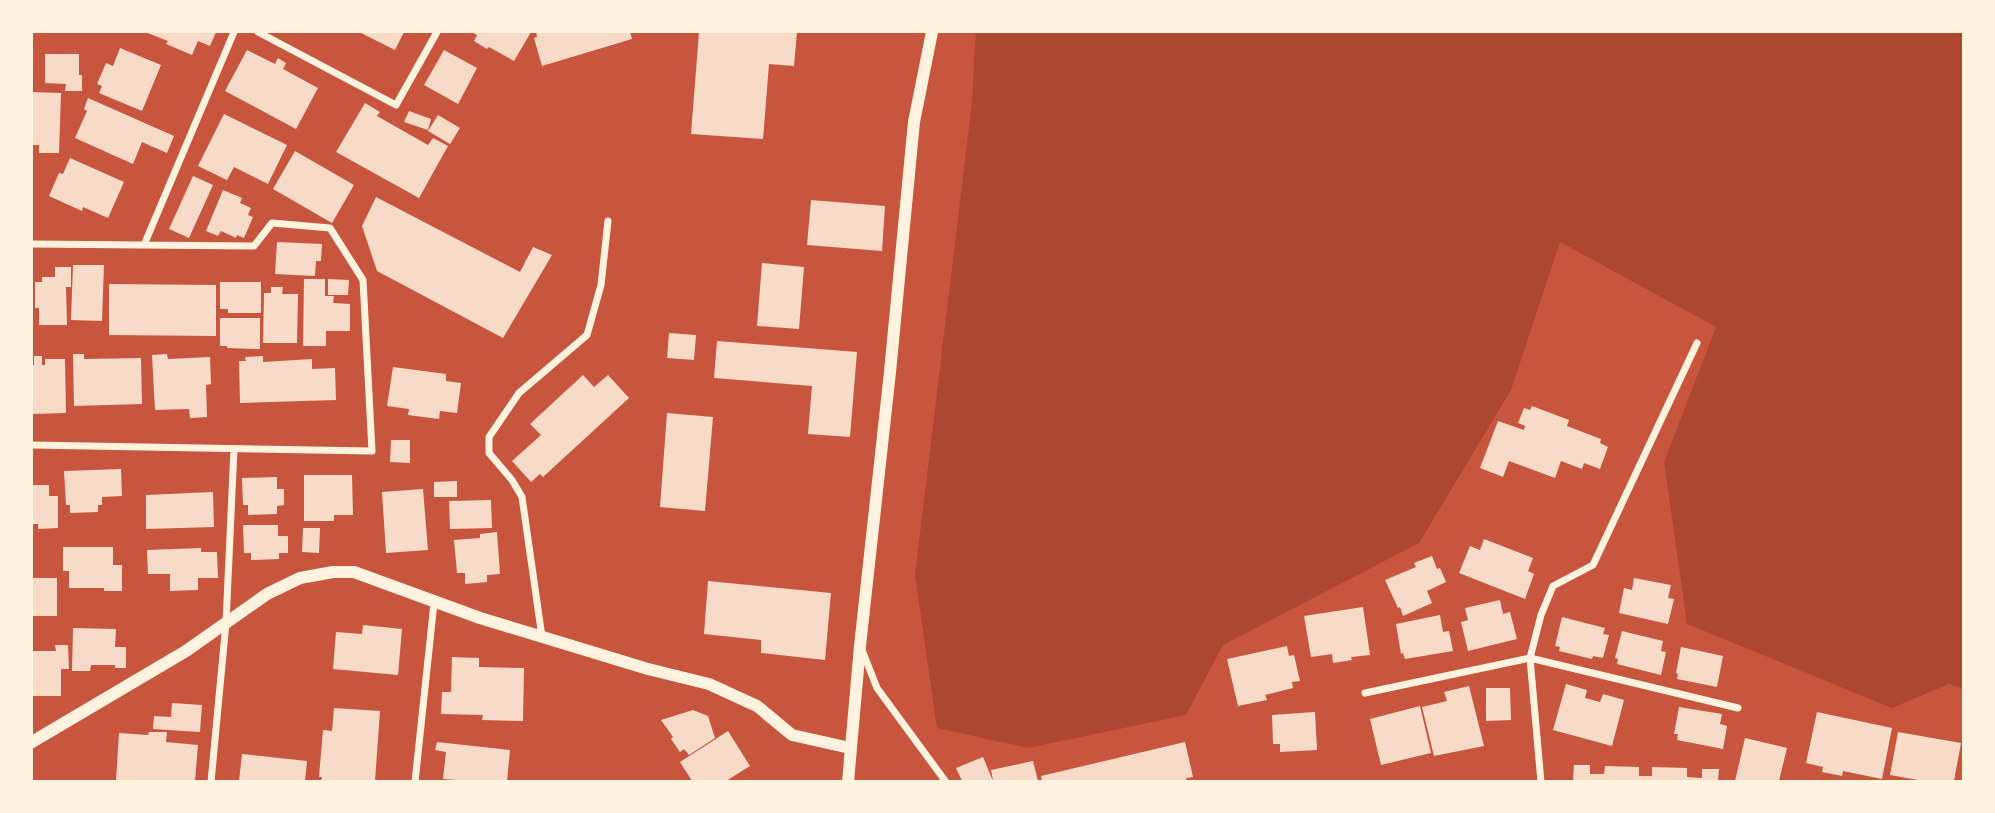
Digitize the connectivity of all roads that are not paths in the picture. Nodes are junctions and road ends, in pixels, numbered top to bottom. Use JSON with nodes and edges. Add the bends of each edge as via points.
{"nodes":[{"id":1,"x":234,"y":32,"type":"edge"},
{"id":2,"x":258,"y":32,"type":"edge"},
{"id":3,"x":437,"y":32,"type":"edge"},
{"id":4,"x":932,"y":32,"type":"edge"},
{"id":5,"x":608,"y":221,"type":"dead end"},
{"id":6,"x":32,"y":244,"type":"edge"},
{"id":7,"x":144,"y":245,"type":"junction"},
{"id":8,"x":1697,"y":343,"type":"dead end"},
{"id":9,"x":32,"y":445,"type":"edge"},
{"id":10,"x":234,"y":449,"type":"junction"},
{"id":11,"x":434,"y":603,"type":"junction"},
{"id":12,"x":226,"y":623,"type":"junction"},
{"id":13,"x":542,"y":637,"type":"junction"},
{"id":14,"x":860,"y":646,"type":"junction"},
{"id":15,"x":1530,"y":658,"type":"junction"},
{"id":16,"x":1364,"y":693,"type":"dead end"},
{"id":17,"x":1738,"y":708,"type":"dead end"},
{"id":18,"x":32,"y":742,"type":"edge"},
{"id":19,"x":850,"y":748,"type":"junction"},
{"id":20,"x":211,"y":782,"type":"edge"},
{"id":21,"x":415,"y":782,"type":"edge"},
{"id":22,"x":848,"y":782,"type":"edge"},
{"id":23,"x":946,"y":782,"type":"edge"},
{"id":24,"x":1541,"y":782,"type":"edge"}],
"edges":[{"from":1,"to":7,"type":"street"},
{"from":2,"to":3,"type":"street","via":[[396,105]]},
{"from":4,"to":14,"type":"street","via":[[914,122]]},
{"from":5,"to":13,"type":"street","via":[[601,285],[587,335],[519,393],[489,437],[489,453],[522,497]]},
{"from":6,"to":7,"type":"street"},
{"from":7,"to":10,"type":"street","via":[[254,246],[272,223],[330,228],[363,280],[372,451]]},
{"from":8,"to":15,"type":"street","via":[[1593,565],[1553,586]]},
{"from":9,"to":10,"type":"street"},
{"from":10,"to":12,"type":"street"},
{"from":11,"to":12,"type":"street","via":[[354,572],[333,572],[300,578]]},
{"from":11,"to":13,"type":"street"},
{"from":11,"to":21,"type":"street"},
{"from":12,"to":18,"type":"street"},
{"from":12,"to":20,"type":"street"},
{"from":13,"to":19,"type":"street","via":[[709,684],[757,706],[792,735]]},
{"from":14,"to":19,"type":"street"},
{"from":14,"to":23,"type":"street","via":[[877,688]]},
{"from":15,"to":16,"type":"street"},
{"from":15,"to":17,"type":"street"},
{"from":15,"to":24,"type":"street"},
{"from":19,"to":22,"type":"street"}]}
